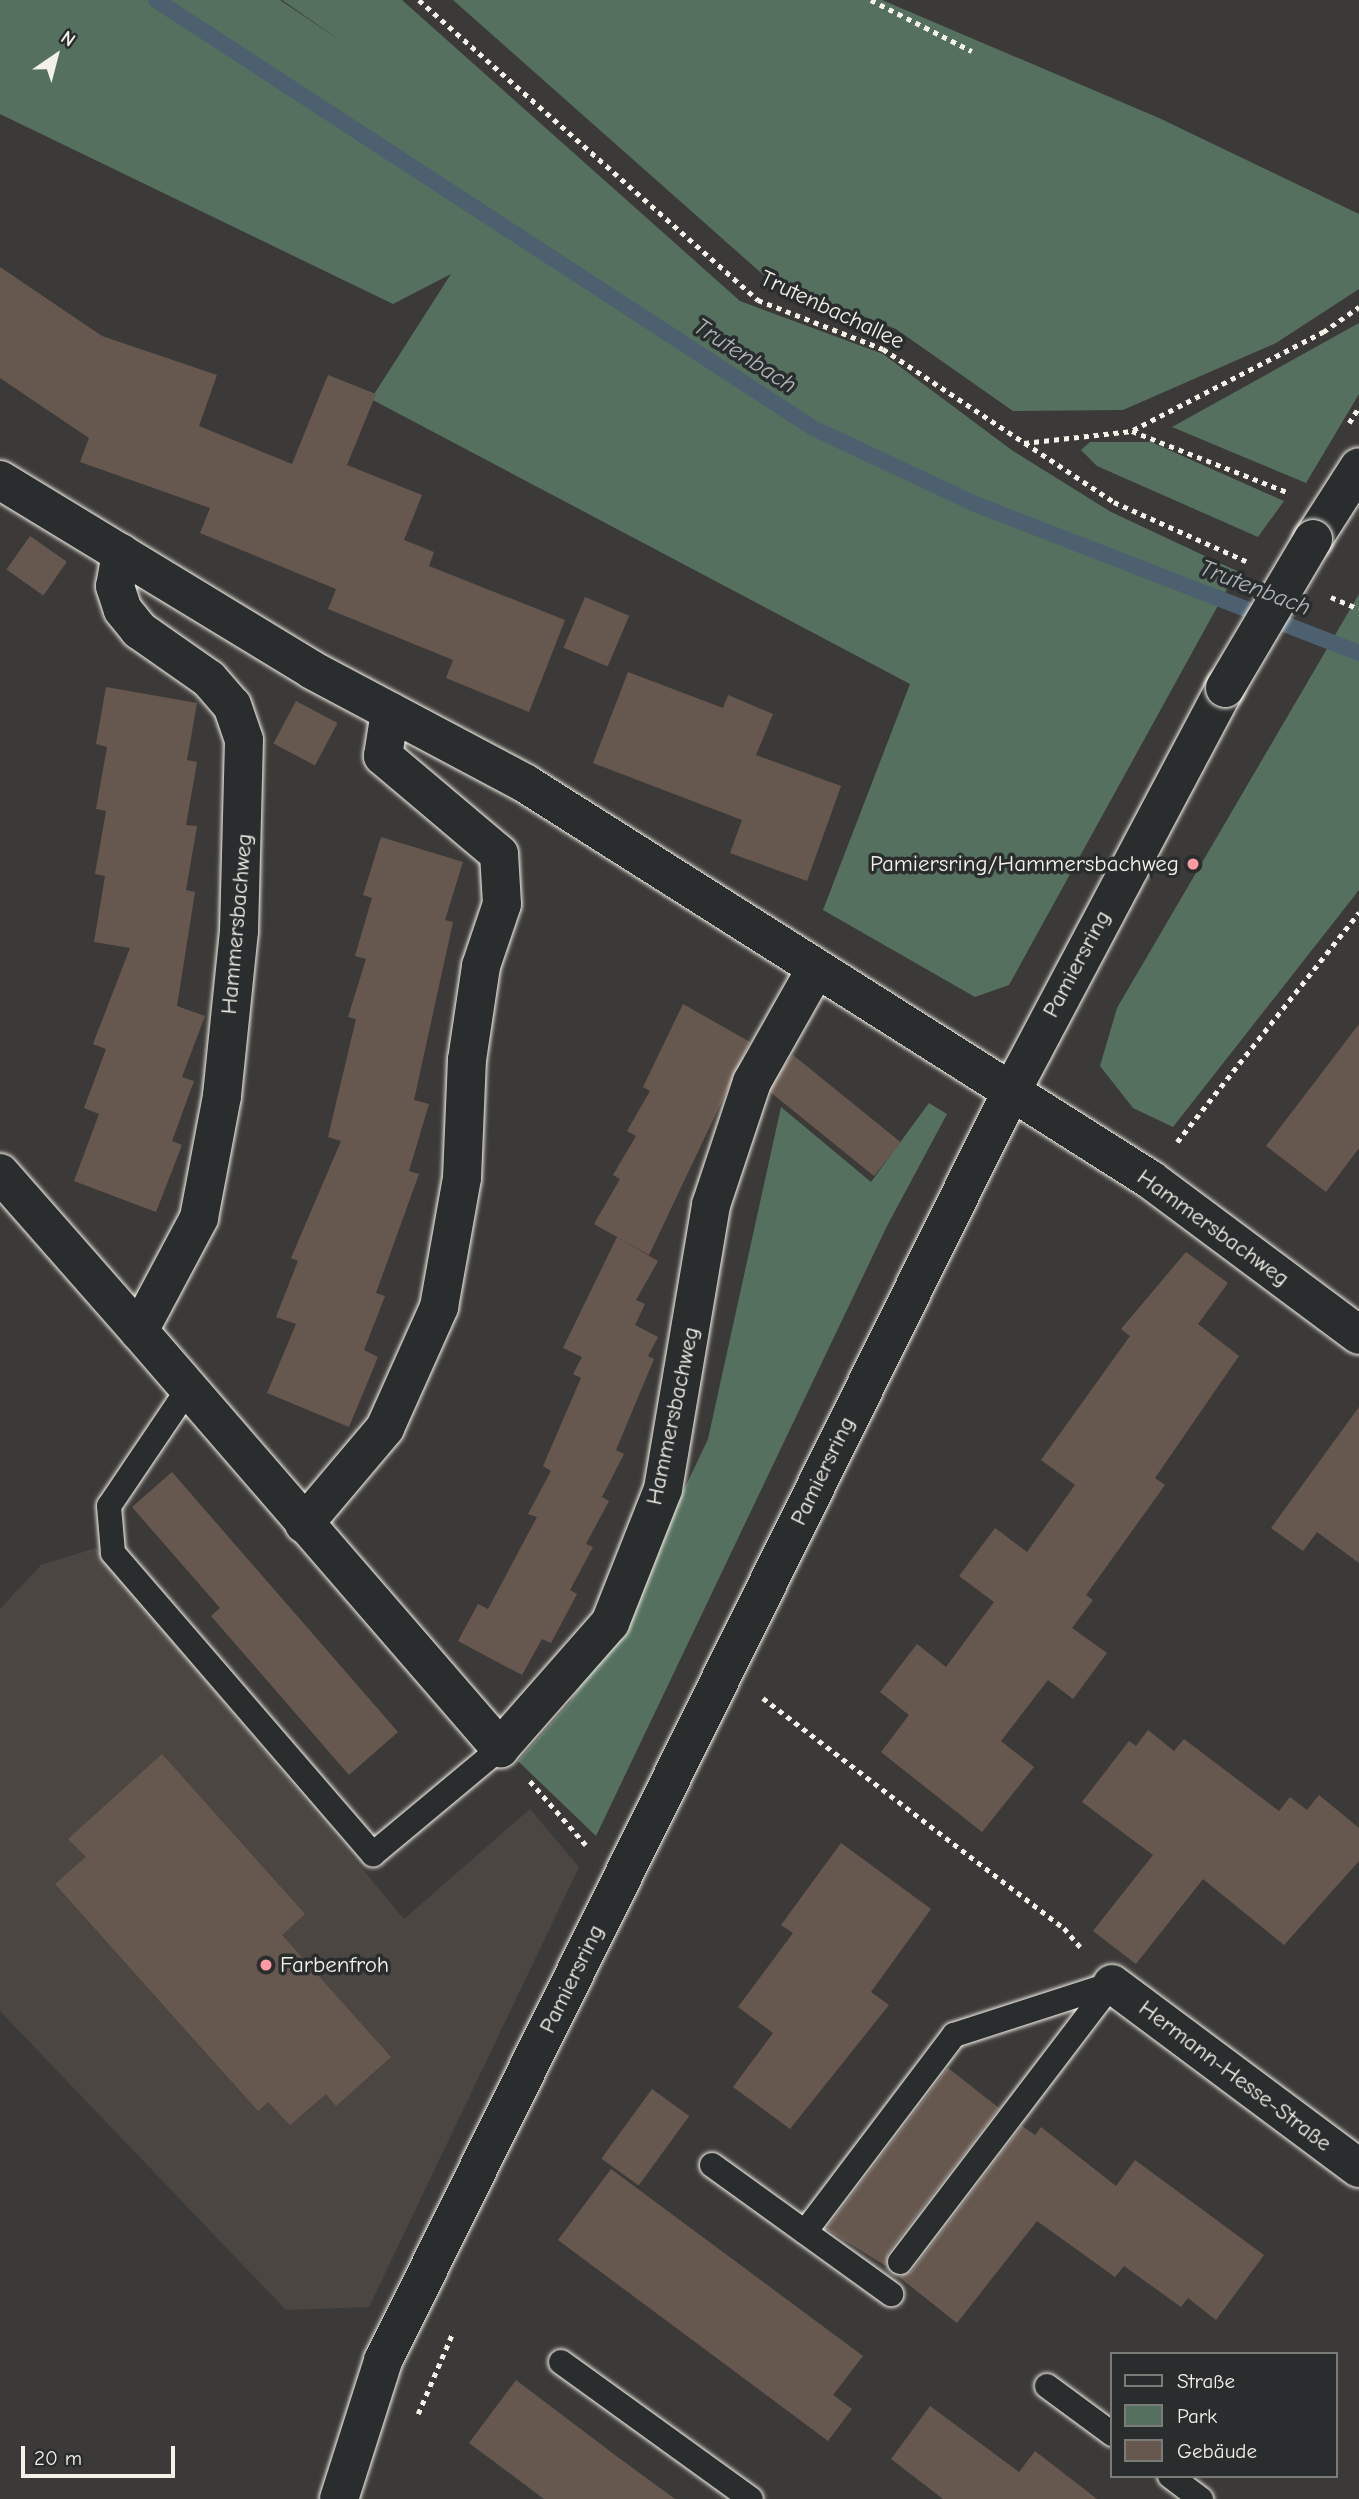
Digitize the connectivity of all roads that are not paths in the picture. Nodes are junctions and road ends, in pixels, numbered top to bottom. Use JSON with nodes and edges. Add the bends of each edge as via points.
{"nodes":[{"id":1,"x":1359,"y":467,"type":"edge"},
{"id":2,"x":0,"y":480,"type":"edge"},
{"id":3,"x":121,"y":553,"type":"junction"},
{"id":4,"x":390,"y":712,"type":"junction"},
{"id":5,"x":815,"y":970,"type":"junction"},
{"id":6,"x":1011,"y":1092,"type":"junction"},
{"id":7,"x":0,"y":1173,"type":"edge"},
{"id":8,"x":139,"y":1331,"type":"junction"},
{"id":9,"x":1359,"y":1335,"type":"edge"},
{"id":10,"x":188,"y":1389,"type":"junction"},
{"id":11,"x":304,"y":1524,"type":"junction"},
{"id":12,"x":500,"y":1748,"type":"junction"},
{"id":13,"x":1112,"y":1984,"type":"junction"},
{"id":14,"x":712,"y":2165,"type":"dead end"},
{"id":15,"x":1359,"y":2168,"type":"edge"},
{"id":16,"x":805,"y":2232,"type":"junction"},
{"id":17,"x":901,"y":2262,"type":"dead end"},
{"id":18,"x":891,"y":2294,"type":"dead end"},
{"id":19,"x":561,"y":2362,"type":"dead end"},
{"id":20,"x":1047,"y":2386,"type":"dead end"},
{"id":21,"x":1110,"y":2433,"type":"edge"},
{"id":22,"x":1173,"y":2478,"type":"edge"},
{"id":23,"x":339,"y":2499,"type":"edge"},
{"id":24,"x":751,"y":2499,"type":"edge"},
{"id":25,"x":1201,"y":2499,"type":"edge"}],
"edges":[{"from":1,"to":6,"type":"street","name":"Pamiersring","bridge":true,"via":[[1225,688]]},
{"from":2,"to":3,"type":"street","name":"Hammersbachweg"},
{"from":3,"to":4,"type":"street","name":"Hammersbachweg"},
{"from":3,"to":8,"type":"street","name":"Hammersbachweg","via":[[116,586],[123,610],[139,630],[209,680],[232,705],[245,752],[239,931],[219,1110],[199,1218]]},
{"from":4,"to":5,"type":"street","name":"Hammersbachweg","via":[[526,785]]},
{"from":4,"to":11,"type":"street","via":[[383,756],[499,854],[502,904],[481,965],[467,1060],[462,1178],[439,1307],[385,1428]]},
{"from":5,"to":6,"type":"street","name":"Hammersbachweg"},
{"from":5,"to":12,"type":"street","name":"Hammersbachweg","via":[[752,1082],[711,1205],[663,1489],[615,1611]]},
{"from":6,"to":9,"type":"street","name":"Hammersbachweg","via":[[1151,1181]]},
{"from":6,"to":23,"type":"street","name":"Pamiersring","via":[[383,2361]]},
{"from":7,"to":8,"type":"street"},
{"from":8,"to":10,"type":"street"},
{"from":10,"to":11,"type":"street"},
{"from":10,"to":12,"type":"lane","via":[[109,1506],[113,1553],[373,1854]]},
{"from":11,"to":12,"type":"street"},
{"from":13,"to":15,"type":"street","name":"Hermann-Hesse-Straße"},
{"from":13,"to":16,"type":"lane","via":[[954,2035]]},
{"from":13,"to":17,"type":"lane"},
{"from":14,"to":16,"type":"lane"},
{"from":16,"to":18,"type":"lane"},
{"from":19,"to":24,"type":"lane"},
{"from":20,"to":21,"type":"lane"},
{"from":22,"to":25,"type":"lane"}]}
